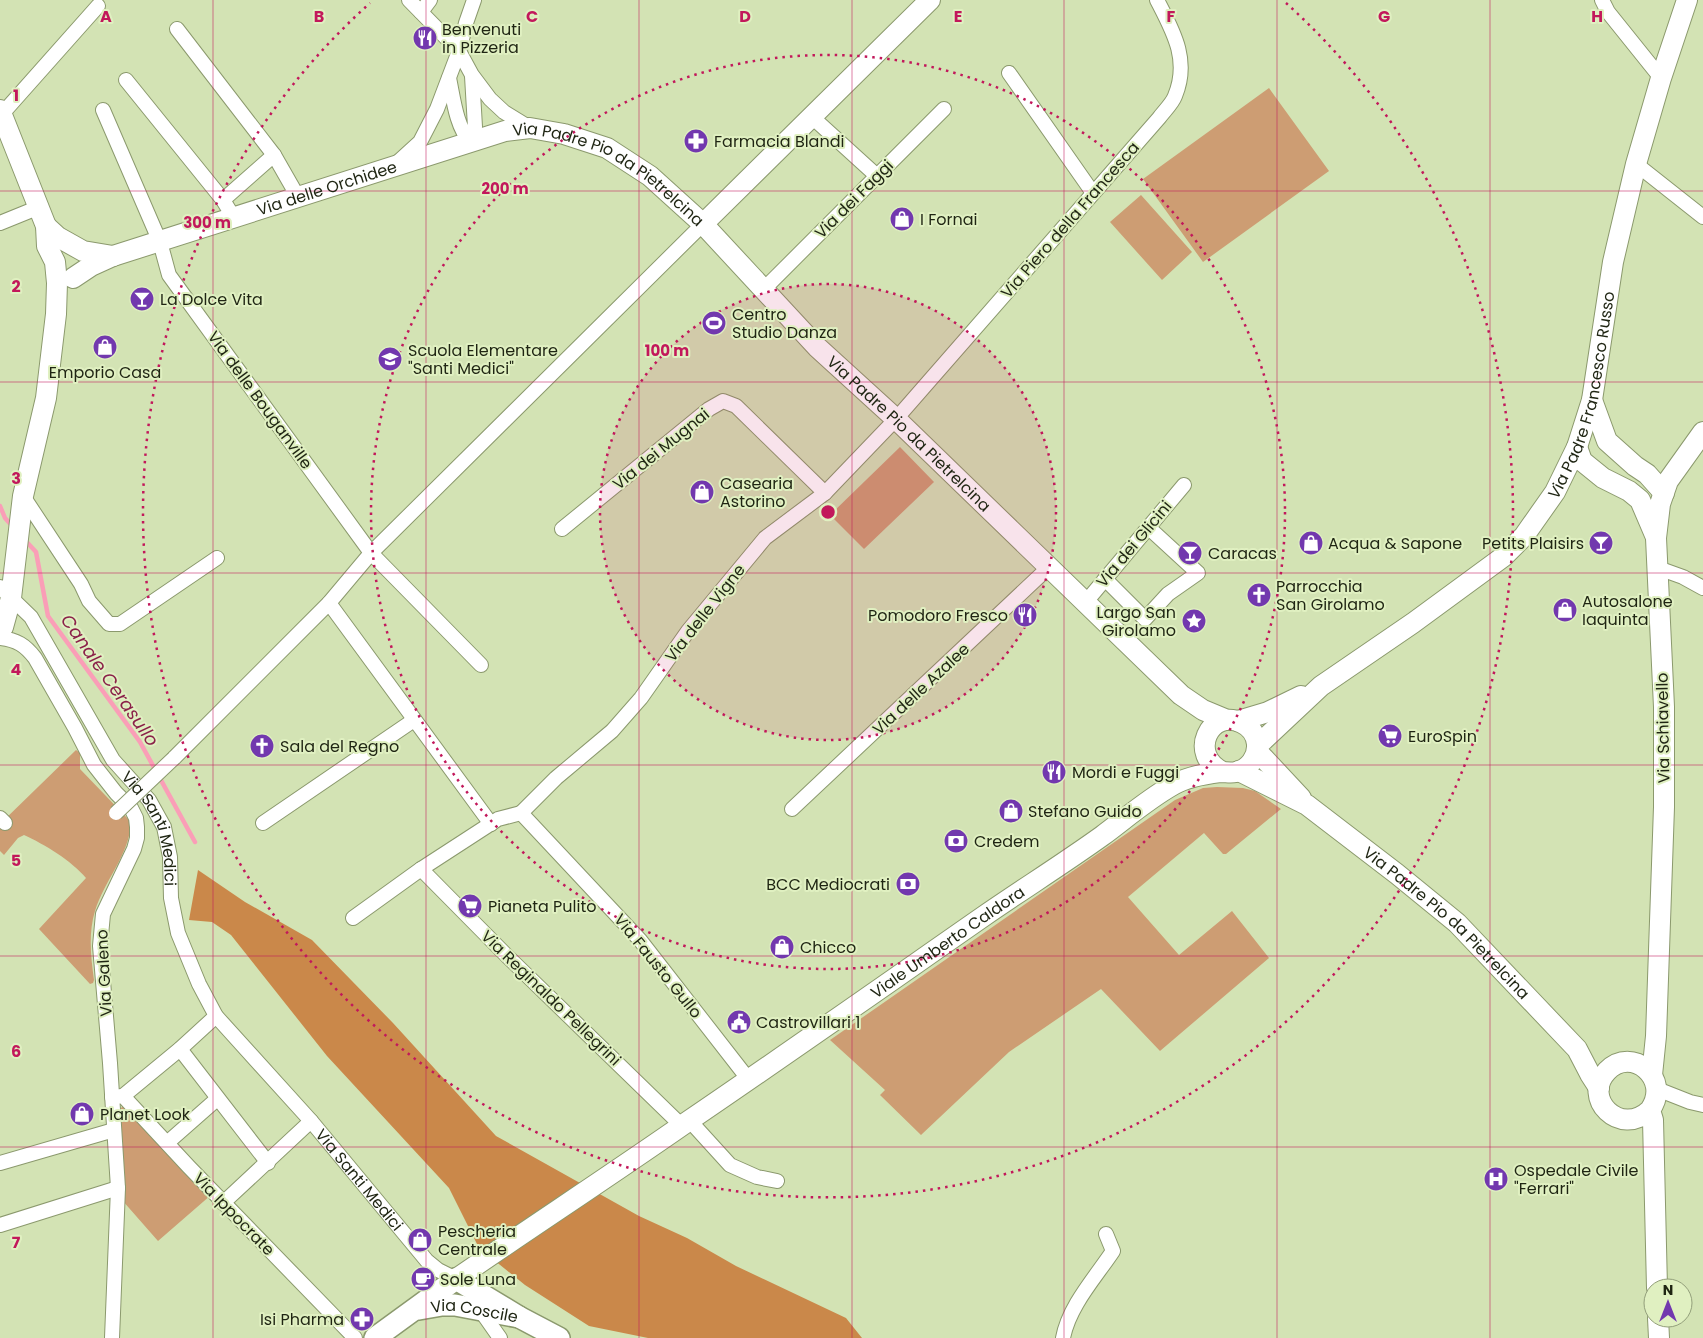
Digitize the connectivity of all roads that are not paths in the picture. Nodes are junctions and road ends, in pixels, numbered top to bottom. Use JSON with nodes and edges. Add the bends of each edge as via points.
{"nodes":[{"id":1,"x":410,"y":0,"type":"edge"},
{"id":2,"x":430,"y":0,"type":"edge"},
{"id":3,"x":474,"y":0,"type":"edge"},
{"id":4,"x":930,"y":0,"type":"edge"},
{"id":5,"x":1157,"y":0,"type":"edge"},
{"id":6,"x":1602,"y":0,"type":"edge"},
{"id":7,"x":1687,"y":0,"type":"edge"},
{"id":8,"x":98,"y":6,"type":"dead end"},
{"id":9,"x":421,"y":12,"type":"junction"},
{"id":10,"x":178,"y":29,"type":"dead end"},
{"id":11,"x":459,"y":51,"type":"junction"},
{"id":12,"x":1009,"y":74,"type":"dead end"},
{"id":13,"x":472,"y":76,"type":"junction"},
{"id":14,"x":449,"y":78,"type":"junction"},
{"id":15,"x":1661,"y":78,"type":"junction"},
{"id":16,"x":126,"y":80,"type":"dead end"},
{"id":17,"x":944,"y":109,"type":"dead end"},
{"id":18,"x":103,"y":110,"type":"dead end"},
{"id":19,"x":1,"y":112,"type":"edge"},
{"id":20,"x":811,"y":116,"type":"junction"},
{"id":21,"x":530,"y":128,"type":"junction"},
{"id":22,"x":470,"y":141,"type":"junction"},
{"id":23,"x":274,"y":155,"type":"junction"},
{"id":24,"x":1636,"y":164,"type":"junction"},
{"id":25,"x":391,"y":167,"type":"junction"},
{"id":26,"x":877,"y":176,"type":"junction"},
{"id":27,"x":1093,"y":193,"type":"junction"},
{"id":28,"x":298,"y":197,"type":"junction"},
{"id":29,"x":223,"y":200,"type":"junction"},
{"id":30,"x":38,"y":208,"type":"junction"},
{"id":31,"x":1703,"y":217,"type":"edge"},
{"id":32,"x":234,"y":218,"type":"junction"},
{"id":33,"x":0,"y":223,"type":"edge"},
{"id":34,"x":704,"y":224,"type":"junction"},
{"id":35,"x":52,"y":231,"type":"junction"},
{"id":36,"x":160,"y":242,"type":"junction"},
{"id":37,"x":113,"y":256,"type":"junction"},
{"id":38,"x":55,"y":262,"type":"junction"},
{"id":39,"x":73,"y":278,"type":"junction"},
{"id":40,"x":764,"y":289,"type":"junction"},
{"id":41,"x":56,"y":314,"type":"junction"},
{"id":42,"x":1592,"y":400,"type":"junction"},
{"id":43,"x":896,"y":419,"type":"junction"},
{"id":44,"x":1703,"y":432,"type":"edge"},
{"id":45,"x":1607,"y":440,"type":"junction"},
{"id":46,"x":1578,"y":443,"type":"junction"},
{"id":47,"x":1683,"y":458,"type":"junction"},
{"id":48,"x":1647,"y":474,"type":"junction"},
{"id":49,"x":1603,"y":478,"type":"junction"},
{"id":50,"x":1184,"y":485,"type":"dead end"},
{"id":51,"x":1555,"y":492,"type":"junction"},
{"id":52,"x":826,"y":493,"type":"junction"},
{"id":53,"x":23,"y":496,"type":"junction"},
{"id":54,"x":1662,"y":499,"type":"junction"},
{"id":55,"x":1640,"y":500,"type":"junction"},
{"id":56,"x":1149,"y":528,"type":"junction"},
{"id":57,"x":562,"y":529,"type":"dead end"},
{"id":58,"x":1656,"y":538,"type":"junction"},
{"id":59,"x":371,"y":553,"type":"junction"},
{"id":60,"x":217,"y":558,"type":"dead end"},
{"id":61,"x":1048,"y":568,"type":"junction"},
{"id":62,"x":1658,"y":568,"type":"junction"},
{"id":63,"x":1105,"y":579,"type":"junction"},
{"id":64,"x":1703,"y":588,"type":"edge"},
{"id":65,"x":5,"y":593,"type":"edge"},
{"id":66,"x":329,"y":603,"type":"junction"},
{"id":67,"x":1085,"y":603,"type":"junction"},
{"id":68,"x":0,"y":630,"type":"edge"},
{"id":69,"x":0,"y":638,"type":"edge"},
{"id":70,"x":481,"y":665,"type":"dead end"},
{"id":71,"x":1321,"y":686,"type":"junction"},
{"id":72,"x":1181,"y":695,"type":"junction"},
{"id":73,"x":414,"y":720,"type":"junction"},
{"id":74,"x":1233,"y":721,"type":"junction"},
{"id":75,"x":1204,"y":744,"type":"junction"},
{"id":76,"x":1257,"y":749,"type":"junction"},
{"id":77,"x":1231,"y":772,"type":"junction"},
{"id":78,"x":1174,"y":784,"type":"junction"},
{"id":79,"x":1307,"y":805,"type":"junction"},
{"id":80,"x":792,"y":809,"type":"dead end"},
{"id":81,"x":116,"y":813,"type":"dead end"},
{"id":82,"x":521,"y":813,"type":"junction"},
{"id":83,"x":263,"y":823,"type":"dead end"},
{"id":84,"x":491,"y":824,"type":"junction"},
{"id":85,"x":421,"y":869,"type":"junction"},
{"id":86,"x":353,"y":918,"type":"dead end"},
{"id":87,"x":216,"y":1016,"type":"junction"},
{"id":88,"x":1656,"y":1036,"type":"junction"},
{"id":89,"x":180,"y":1049,"type":"junction"},
{"id":90,"x":1577,"y":1049,"type":"junction"},
{"id":91,"x":1623,"y":1064,"type":"junction"},
{"id":92,"x":749,"y":1080,"type":"junction"},
{"id":93,"x":1599,"y":1088,"type":"junction"},
{"id":94,"x":1653,"y":1095,"type":"junction"},
{"id":95,"x":117,"y":1096,"type":"junction"},
{"id":96,"x":216,"y":1099,"type":"junction"},
{"id":97,"x":1696,"y":1104,"type":"edge"},
{"id":98,"x":1625,"y":1120,"type":"junction"},
{"id":99,"x":311,"y":1121,"type":"junction"},
{"id":100,"x":686,"y":1123,"type":"junction"},
{"id":101,"x":114,"y":1130,"type":"junction"},
{"id":102,"x":168,"y":1143,"type":"junction"},
{"id":103,"x":1653,"y":1155,"type":"junction"},
{"id":104,"x":0,"y":1163,"type":"edge"},
{"id":105,"x":268,"y":1163,"type":"junction"},
{"id":106,"x":777,"y":1181,"type":"dead end"},
{"id":107,"x":118,"y":1188,"type":"junction"},
{"id":108,"x":223,"y":1203,"type":"junction"},
{"id":109,"x":0,"y":1225,"type":"edge"},
{"id":110,"x":1106,"y":1234,"type":"dead end"},
{"id":111,"x":1657,"y":1278,"type":"edge"},
{"id":112,"x":456,"y":1279,"type":"junction"},
{"id":113,"x":415,"y":1310,"type":"junction"},
{"id":114,"x":481,"y":1311,"type":"junction"},
{"id":115,"x":519,"y":1317,"type":"junction"},
{"id":116,"x":112,"y":1338,"type":"edge"},
{"id":117,"x":355,"y":1338,"type":"edge"},
{"id":118,"x":375,"y":1338,"type":"edge"},
{"id":119,"x":500,"y":1338,"type":"edge"},
{"id":120,"x":559,"y":1338,"type":"edge"},
{"id":121,"x":1063,"y":1338,"type":"edge"}],
"edges":[{"from":1,"to":9,"type":"street"},
{"from":2,"to":9,"type":"street"},
{"from":3,"to":11,"type":"street"},
{"from":4,"to":20,"type":"street"},
{"from":5,"to":27,"type":"street","name":"Via Piero della Francesca","via":[[1176,36],[1180,51],[1177,89],[1159,118]]},
{"from":6,"to":15,"type":"street"},
{"from":7,"to":15,"type":"street","name":"Via Padre Francesco Russo"},
{"from":8,"to":19,"type":"street"},
{"from":9,"to":11,"type":"street"},
{"from":10,"to":23,"type":"street"},
{"from":11,"to":13,"type":"street"},
{"from":11,"to":14,"type":"street"},
{"from":12,"to":27,"type":"street"},
{"from":13,"to":21,"type":"street","via":[[504,112]]},
{"from":13,"to":22,"type":"street","via":[[475,127]]},
{"from":14,"to":22,"type":"street","via":[[460,126]]},
{"from":14,"to":25,"type":"street","via":[[420,142]]},
{"from":15,"to":24,"type":"street","name":"Via Padre Francesco Russo"},
{"from":16,"to":29,"type":"street"},
{"from":17,"to":26,"type":"street","name":"Via dei Faggi"},
{"from":18,"to":36,"type":"street","name":"Via delle Bouganville"},
{"from":19,"to":30,"type":"street"},
{"from":20,"to":26,"type":"street"},
{"from":20,"to":34,"type":"street"},
{"from":21,"to":22,"type":"street","name":"Via Padre Pio da Pietrelcina"},
{"from":21,"to":34,"type":"street","name":"Via Padre Pio da Pietrelcina","via":[[564,134],[606,148],[650,176]]},
{"from":22,"to":25,"type":"street","name":"Via delle Orchidee"},
{"from":23,"to":28,"type":"street"},
{"from":23,"to":29,"type":"street"},
{"from":24,"to":31,"type":"street"},
{"from":24,"to":42,"type":"street","name":"Via Padre Francesco Russo","via":[[1613,262]]},
{"from":25,"to":28,"type":"street","name":"Via delle Orchidee"},
{"from":26,"to":40,"type":"street","name":"Via dei Faggi"},
{"from":27,"to":43,"type":"street","name":"Via Piero della Francesca"},
{"from":28,"to":32,"type":"street","name":"Via delle Orchidee"},
{"from":29,"to":32,"type":"street"},
{"from":30,"to":33,"type":"street"},
{"from":30,"to":35,"type":"street"},
{"from":32,"to":36,"type":"street","name":"Via delle Orchidee"},
{"from":34,"to":40,"type":"street","name":"Via Padre Pio da Pietrelcina"},
{"from":34,"to":59,"type":"street"},
{"from":35,"to":37,"type":"street","via":[[83,251]]},
{"from":35,"to":38,"type":"street","via":[[48,246]]},
{"from":35,"to":39,"type":"street","via":[[67,258]]},
{"from":36,"to":37,"type":"street","name":"Via delle Orchidee"},
{"from":36,"to":59,"type":"street","name":"Via delle Bouganville","via":[[169,275]]},
{"from":37,"to":39,"type":"street","name":"Via delle Orchidee"},
{"from":38,"to":39,"type":"street"},
{"from":38,"to":41,"type":"street"},
{"from":39,"to":41,"type":"street"},
{"from":40,"to":43,"type":"street","name":"Via Padre Pio da Pietrelcina","via":[[817,347]]},
{"from":41,"to":53,"type":"street","via":[[46,398]]},
{"from":42,"to":45,"type":"street"},
{"from":42,"to":46,"type":"street","name":"Via Padre Francesco Russo"},
{"from":43,"to":52,"type":"street","name":"Via delle Vigne"},
{"from":43,"to":61,"type":"street","name":"Via Padre Pio da Pietrelcina"},
{"from":44,"to":47,"type":"street","name":"Via Schiavello"},
{"from":45,"to":46,"type":"street","via":[[1592,437]]},
{"from":45,"to":48,"type":"street"},
{"from":46,"to":49,"type":"street","via":[[1582,461]]},
{"from":46,"to":51,"type":"street","name":"Via Padre Francesco Russo"},
{"from":47,"to":48,"type":"street","via":[[1659,473]]},
{"from":47,"to":54,"type":"street","name":"Via Schiavello","via":[[1668,481]]},
{"from":48,"to":54,"type":"street"},
{"from":49,"to":51,"type":"street","via":[[1581,478]]},
{"from":49,"to":55,"type":"street"},
{"from":50,"to":56,"type":"street","name":"Via dei Glicini"},
{"from":51,"to":71,"type":"street","name":"Via Padre Francesco Russo","via":[[1524,536],[1503,557]]},
{"from":52,"to":57,"type":"street","name":"Via dei Mugnai","via":[[736,406],[723,401]]},
{"from":52,"to":82,"type":"street","name":"Via delle Vigne","via":[[765,538],[688,631],[641,698],[612,731],[556,778]]},
{"from":53,"to":60,"type":"street","via":[[82,584],[89,601],[109,624],[120,624]]},
{"from":53,"to":65,"type":"street","via":[[14,561]]},
{"from":54,"to":55,"type":"street"},
{"from":54,"to":58,"type":"street","name":"Via Schiavello"},
{"from":55,"to":58,"type":"street"},
{"from":56,"to":63,"type":"street","name":"Via dei Glicini"},
{"from":56,"to":63,"type":"street","via":[[1198,573],[1168,594],[1145,619]]},
{"from":58,"to":62,"type":"street","name":"Via Schiavello"},
{"from":59,"to":66,"type":"street"},
{"from":59,"to":70,"type":"street","name":"Via delle Bouganville"},
{"from":61,"to":67,"type":"street","name":"Via Padre Pio da Pietrelcina"},
{"from":61,"to":80,"type":"street","name":"Via delle Azalee"},
{"from":62,"to":64,"type":"street"},
{"from":62,"to":88,"type":"street","name":"Via Schiavello","via":[[1664,817]]},
{"from":63,"to":67,"type":"street","name":"Via dei Glicini"},
{"from":65,"to":68,"type":"street","via":[[3,627]]},
{"from":65,"to":87,"type":"street","name":"Via Santi Medici","via":[[31,618],[112,760],[149,800],[164,827],[178,933]]},
{"from":66,"to":73,"type":"street"},
{"from":66,"to":81,"type":"street","bridge":true},
{"from":67,"to":72,"type":"street","name":"Via Padre Pio da Pietrelcina"},
{"from":69,"to":95,"type":"street","name":"Via Galeno","via":[[20,642],[35,658],[94,765],[136,818],[134,849],[103,914],[100,946]]},
{"from":71,"to":74,"type":"street","name":"Via Padre Francesco Russo","via":[[1268,712]]},
{"from":71,"to":76,"type":"street","name":"Via Padre Francesco Russo"},
{"from":72,"to":74,"type":"street","name":"Via Padre Pio da Pietrelcina","via":[[1203,710]]},
{"from":72,"to":75,"type":"street","name":"Via Padre Pio da Pietrelcina","via":[[1197,719]]},
{"from":73,"to":83,"type":"street"},
{"from":73,"to":84,"type":"street"},
{"from":74,"to":75,"type":"street","via":[[1212,727]]},
{"from":74,"to":76,"type":"street","via":[[1252,730]]},
{"from":75,"to":77,"type":"street","via":[[1210,762]]},
{"from":75,"to":78,"type":"street","name":"Viale Umberto Caldora"},
{"from":76,"to":77,"type":"street","via":[[1249,766]]},
{"from":76,"to":79,"type":"street","name":"Via Padre Pio da Pietrelcina"},
{"from":77,"to":78,"type":"street","name":"Viale Umberto Caldora","via":[[1192,777]]},
{"from":77,"to":79,"type":"street","name":"Via Padre Pio da Pietrelcina"},
{"from":78,"to":92,"type":"street","name":"Viale Umberto Caldora"},
{"from":79,"to":90,"type":"street","name":"Via Padre Pio da Pietrelcina","via":[[1457,923]]},
{"from":82,"to":84,"type":"street"},
{"from":82,"to":92,"type":"street","name":"Via Fausto Gullo","via":[[640,940]]},
{"from":84,"to":85,"type":"street"},
{"from":85,"to":86,"type":"street"},
{"from":85,"to":100,"type":"street","name":"Via Reginaldo Pellegrini","via":[[507,956]]},
{"from":87,"to":89,"type":"street"},
{"from":87,"to":99,"type":"street","name":"Via Santi Medici"},
{"from":88,"to":91,"type":"street"},
{"from":88,"to":94,"type":"street","name":"Via Schiavello"},
{"from":89,"to":95,"type":"street"},
{"from":89,"to":96,"type":"street"},
{"from":90,"to":91,"type":"street"},
{"from":90,"to":93,"type":"street"},
{"from":91,"to":93,"type":"street","via":[[1607,1072]]},
{"from":91,"to":94,"type":"street","via":[[1639,1065]]},
{"from":92,"to":100,"type":"street","name":"Viale Umberto Caldora"},
{"from":93,"to":98,"type":"street","via":[[1608,1113]]},
{"from":94,"to":97,"type":"street"},
{"from":94,"to":98,"type":"street","via":[[1639,1118]]},
{"from":94,"to":103,"type":"street","name":"Via Schiavello"},
{"from":95,"to":101,"type":"street","name":"Via Galeno"},
{"from":95,"to":102,"type":"street","name":"Via Ippocrate"},
{"from":96,"to":102,"type":"street"},
{"from":96,"to":105,"type":"street"},
{"from":98,"to":103,"type":"street"},
{"from":99,"to":105,"type":"street"},
{"from":99,"to":112,"type":"street","name":"Via Santi Medici","via":[[427,1261]]},
{"from":100,"to":106,"type":"street","name":"Via Reginaldo Pellegrini","via":[[730,1165],[757,1177]]},
{"from":100,"to":112,"type":"street","name":"Viale Umberto Caldora"},
{"from":101,"to":104,"type":"street"},
{"from":101,"to":107,"type":"street","name":"Via Galeno"},
{"from":102,"to":108,"type":"street","name":"Via Ippocrate"},
{"from":103,"to":111,"type":"street"},
{"from":105,"to":108,"type":"street"},
{"from":107,"to":109,"type":"street"},
{"from":107,"to":116,"type":"street","name":"Via Galeno"},
{"from":108,"to":117,"type":"street","name":"Via Ippocrate"},
{"from":110,"to":121,"type":"street","via":[[1113,1251],[1084,1292],[1065,1326]]},
{"from":112,"to":113,"type":"main road"},
{"from":112,"to":115,"type":"main road"},
{"from":113,"to":114,"type":"main road","name":"Via Coscile","via":[[455,1306]]},
{"from":113,"to":118,"type":"main road"},
{"from":114,"to":115,"type":"main road","name":"Via Coscile"},
{"from":114,"to":119,"type":"street"},
{"from":115,"to":120,"type":"main road","name":"Via Coscile"}]}
